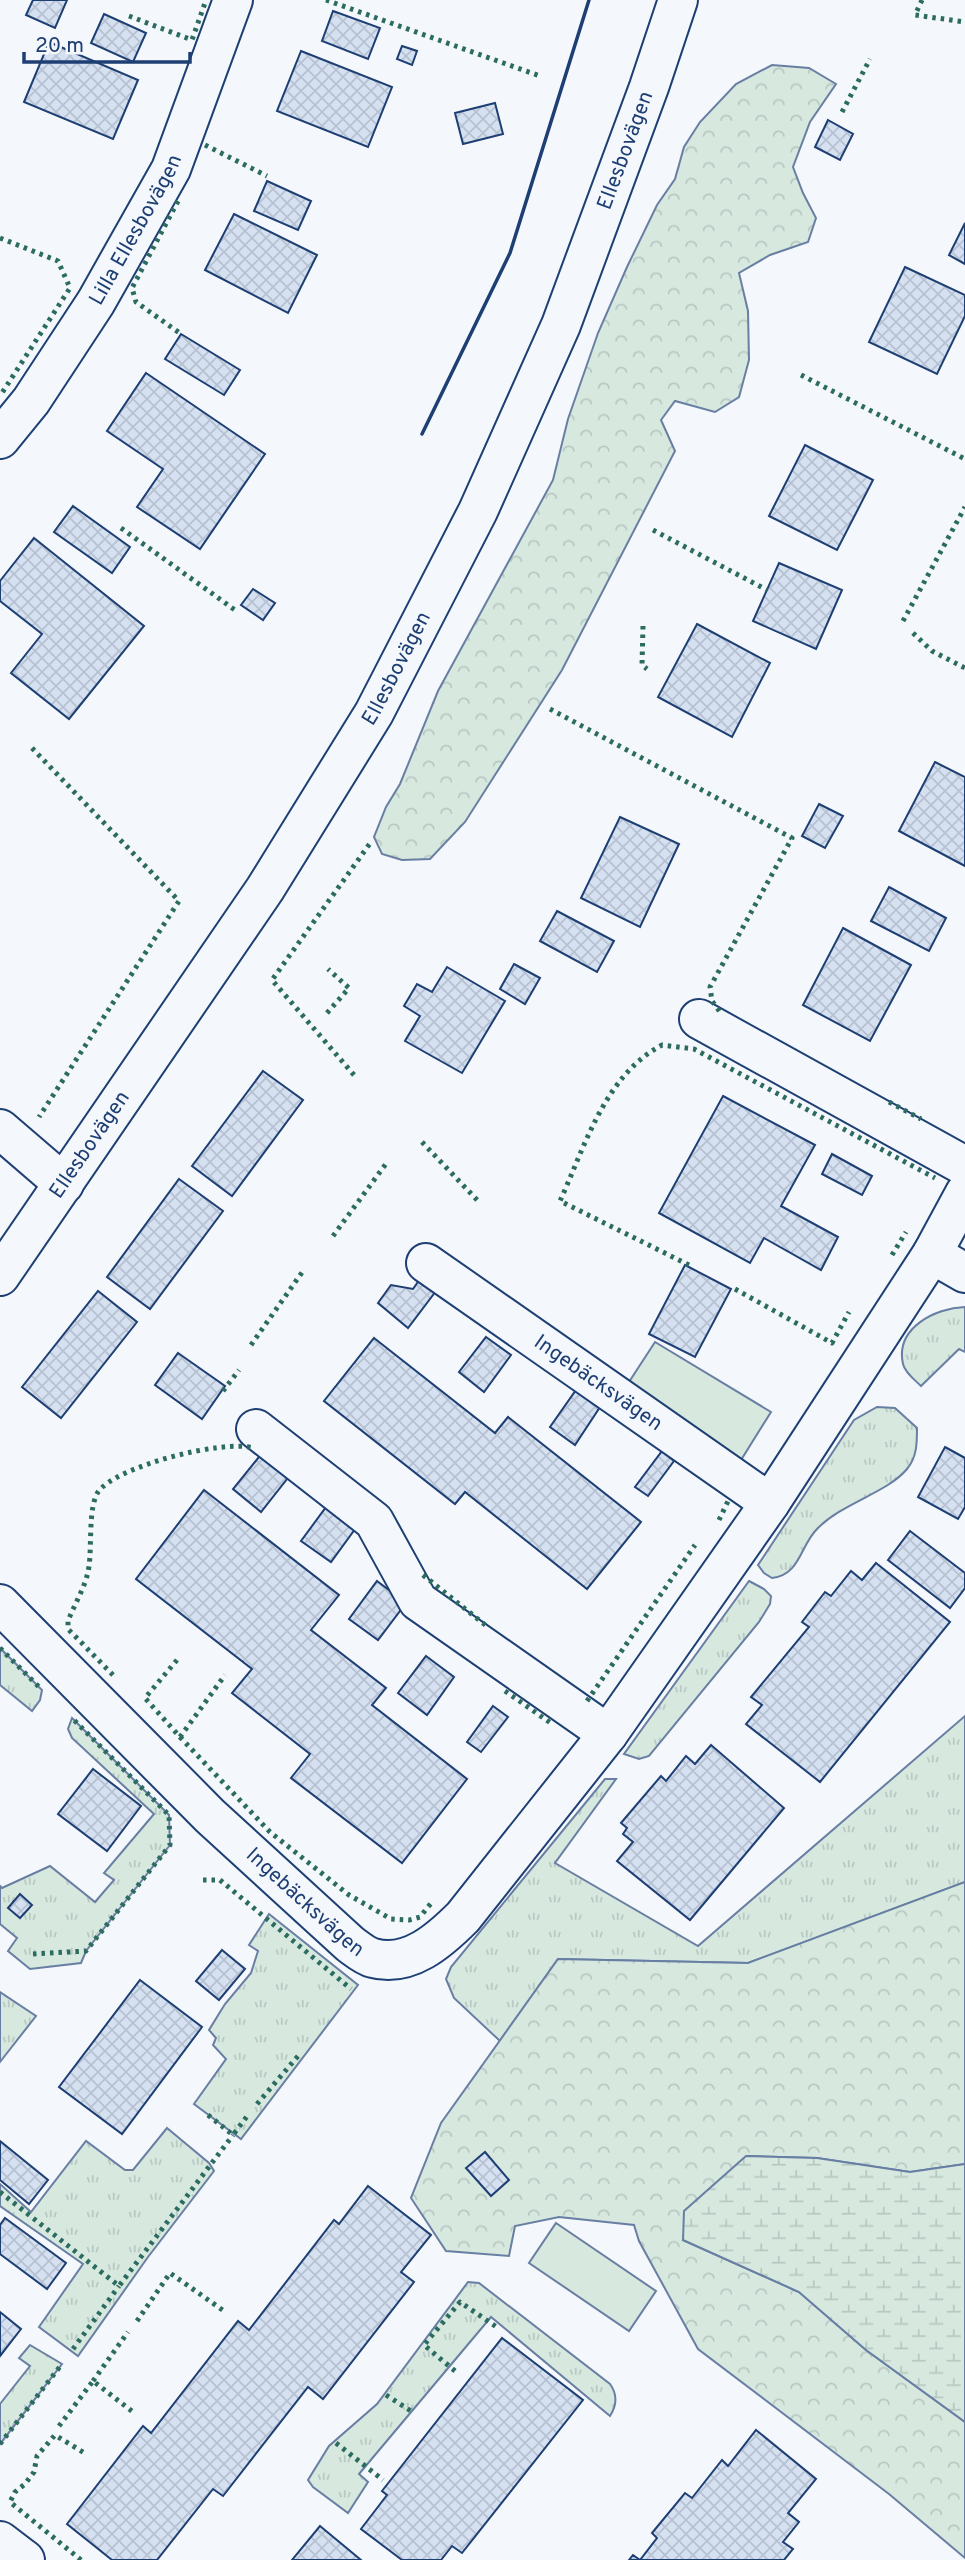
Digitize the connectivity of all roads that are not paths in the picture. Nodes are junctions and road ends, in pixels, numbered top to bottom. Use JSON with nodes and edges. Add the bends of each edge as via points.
{"nodes":[{"id":1,"x":233,"y":0,"type":"edge"},
{"id":2,"x":678,"y":0,"type":"edge"},
{"id":3,"x":0,"y":439,"type":"edge"},
{"id":4,"x":699,"y":1019,"type":"dead end"},
{"id":5,"x":0,"y":1129,"type":"edge"},
{"id":6,"x":965,"y":1166,"type":"edge"},
{"id":7,"x":64,"y":1184,"type":"junction"},
{"id":8,"x":965,"y":1193,"type":"edge"},
{"id":9,"x":932,"y":1254,"type":"junction"},
{"id":10,"x":426,"y":1263,"type":"dead end"},
{"id":11,"x":965,"y":1273,"type":"edge"},
{"id":12,"x":0,"y":1276,"type":"edge"},
{"id":13,"x":256,"y":1429,"type":"dead end"},
{"id":14,"x":770,"y":1503,"type":"junction"},
{"id":15,"x":0,"y":1604,"type":"edge"},
{"id":16,"x":608,"y":1734,"type":"junction"},
{"id":17,"x":0,"y":2541,"type":"edge"},
{"id":18,"x":25,"y":2560,"type":"edge"}],
"edges":[{"from":1,"to":3,"type":"street","name":"Lilla Ellesbovägen","via":[[171,169],[96,302],[31,401]]},
{"from":2,"to":7,"type":"street","name":"Ellesbovägen","via":[[561,325],[478,511],[374,713],[265,889]]},
{"from":4,"to":6,"type":"street"},
{"from":5,"to":7,"type":"street"},
{"from":7,"to":12,"type":"street","name":"Ellesbovägen"},
{"from":8,"to":9,"type":"street","name":"Ingebäcksvägen"},
{"from":9,"to":11,"type":"street"},
{"from":9,"to":14,"type":"street","name":"Ingebäcksvägen"},
{"from":10,"to":14,"type":"street","name":"Ingebäcksvägen"},
{"from":13,"to":16,"type":"street","via":[[374,1521],[418,1601]]},
{"from":14,"to":16,"type":"street","name":"Ingebäcksvägen"},
{"from":15,"to":16,"type":"street","name":"Ingebäcksvägen","via":[[210,1816],[349,1944],[372,1958],[398,1959],[421,1952],[442,1938]]},
{"from":17,"to":18,"type":"street"}]}
